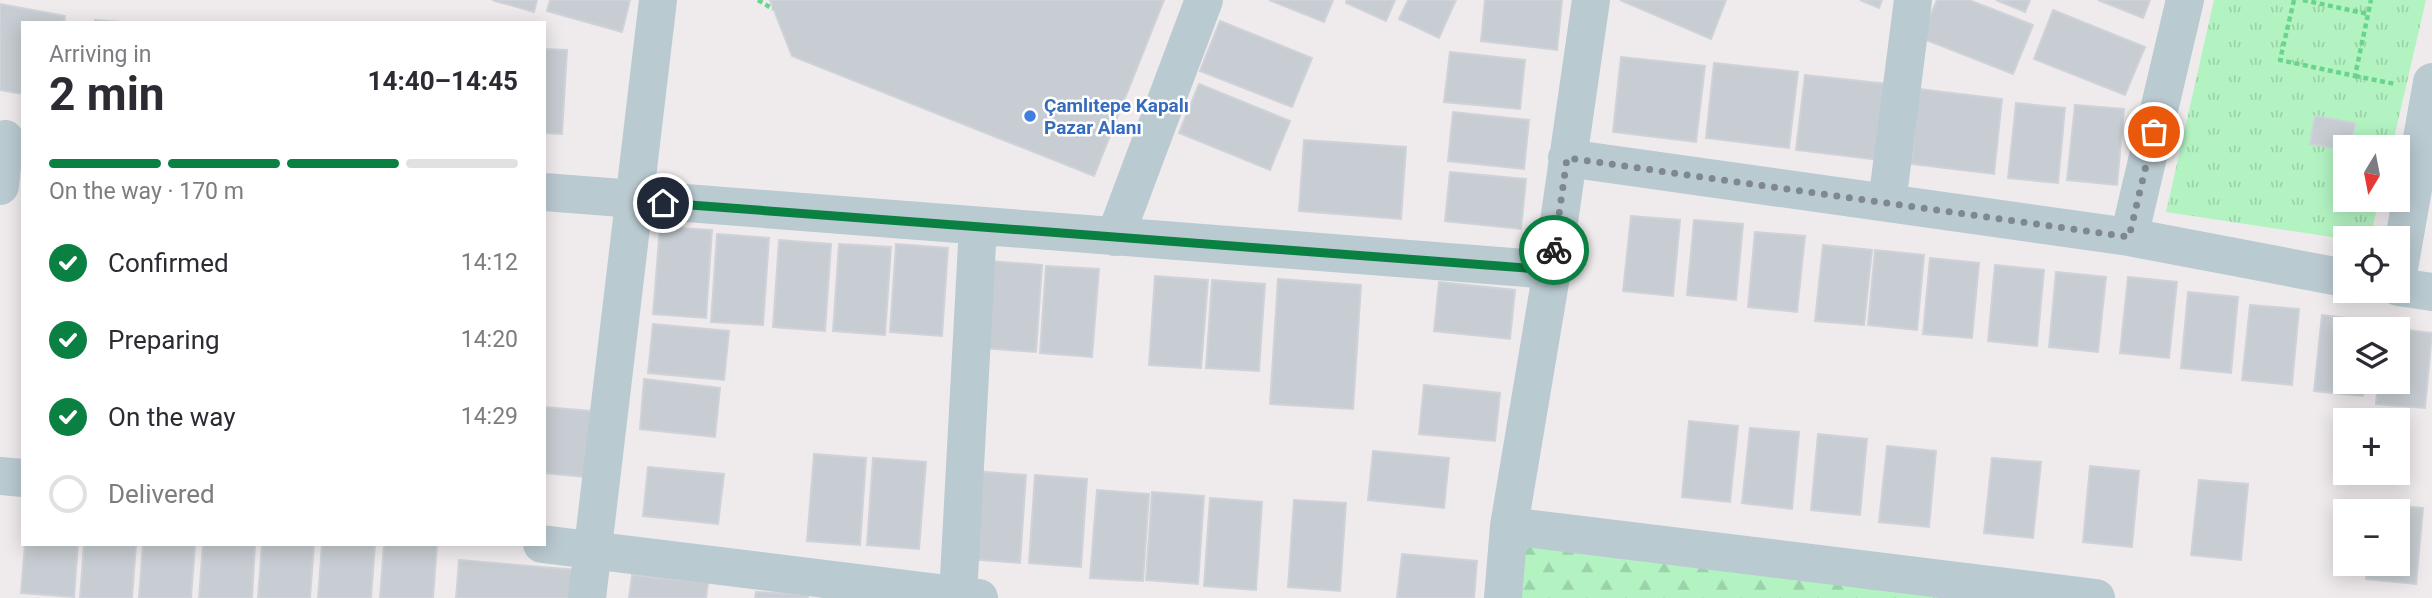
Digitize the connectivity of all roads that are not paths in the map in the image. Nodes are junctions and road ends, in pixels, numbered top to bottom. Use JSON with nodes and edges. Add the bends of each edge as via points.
{"nodes":[{"id":1,"x":658,"y":0,"type":"edge"},
{"id":2,"x":1204,"y":0,"type":"edge"},
{"id":3,"x":1591,"y":0,"type":"edge"},
{"id":4,"x":1913,"y":0,"type":"edge"},
{"id":5,"x":2185,"y":0,"type":"edge"},
{"id":6,"x":2432,"y":82,"type":"edge"},
{"id":7,"x":9,"y":139,"type":"edge"},
{"id":8,"x":1567,"y":158,"type":"junction"},
{"id":9,"x":0,"y":186,"type":"edge"},
{"id":10,"x":546,"y":192,"type":"edge"},
{"id":11,"x":636,"y":201,"type":"junction"},
{"id":12,"x":1887,"y":203,"type":"junction"},
{"id":13,"x":978,"y":226,"type":"junction"},
{"id":14,"x":2406,"y":226,"type":"edge"},
{"id":15,"x":1115,"y":237,"type":"junction"},
{"id":16,"x":2129,"y":237,"type":"junction"},
{"id":17,"x":1552,"y":270,"type":"junction"},
{"id":18,"x":2333,"y":276,"type":"edge"},
{"id":19,"x":2410,"y":289,"type":"edge"},
{"id":20,"x":2432,"y":292,"type":"edge"},
{"id":21,"x":0,"y":477,"type":"edge"},
{"id":22,"x":21,"y":478,"type":"edge"},
{"id":23,"x":1509,"y":526,"type":"junction"},
{"id":24,"x":546,"y":545,"type":"edge"},
{"id":25,"x":590,"y":552,"type":"junction"},
{"id":26,"x":969,"y":597,"type":"edge"},
{"id":27,"x":587,"y":598,"type":"edge"},
{"id":28,"x":1503,"y":598,"type":"edge"},
{"id":29,"x":2096,"y":598,"type":"edge"}],
"edges":[{"from":1,"to":11,"type":"street"},
{"from":2,"to":15,"type":"street"},
{"from":3,"to":8,"type":"street"},
{"from":4,"to":12,"type":"street"},
{"from":5,"to":16,"type":"street"},
{"from":6,"to":14,"type":"street"},
{"from":7,"to":9,"type":"street"},
{"from":8,"to":12,"type":"street"},
{"from":8,"to":17,"type":"street"},
{"from":10,"to":11,"type":"street"},
{"from":11,"to":13,"type":"street"},
{"from":11,"to":25,"type":"street"},
{"from":12,"to":16,"type":"street"},
{"from":13,"to":15,"type":"street"},
{"from":13,"to":26,"type":"street"},
{"from":15,"to":17,"type":"street"},
{"from":16,"to":18,"type":"street"},
{"from":17,"to":23,"type":"street"},
{"from":19,"to":20,"type":"street"},
{"from":21,"to":22,"type":"street"},
{"from":23,"to":28,"type":"street"},
{"from":23,"to":29,"type":"street"},
{"from":24,"to":25,"type":"street"},
{"from":25,"to":26,"type":"street"},
{"from":25,"to":27,"type":"street"}]}
